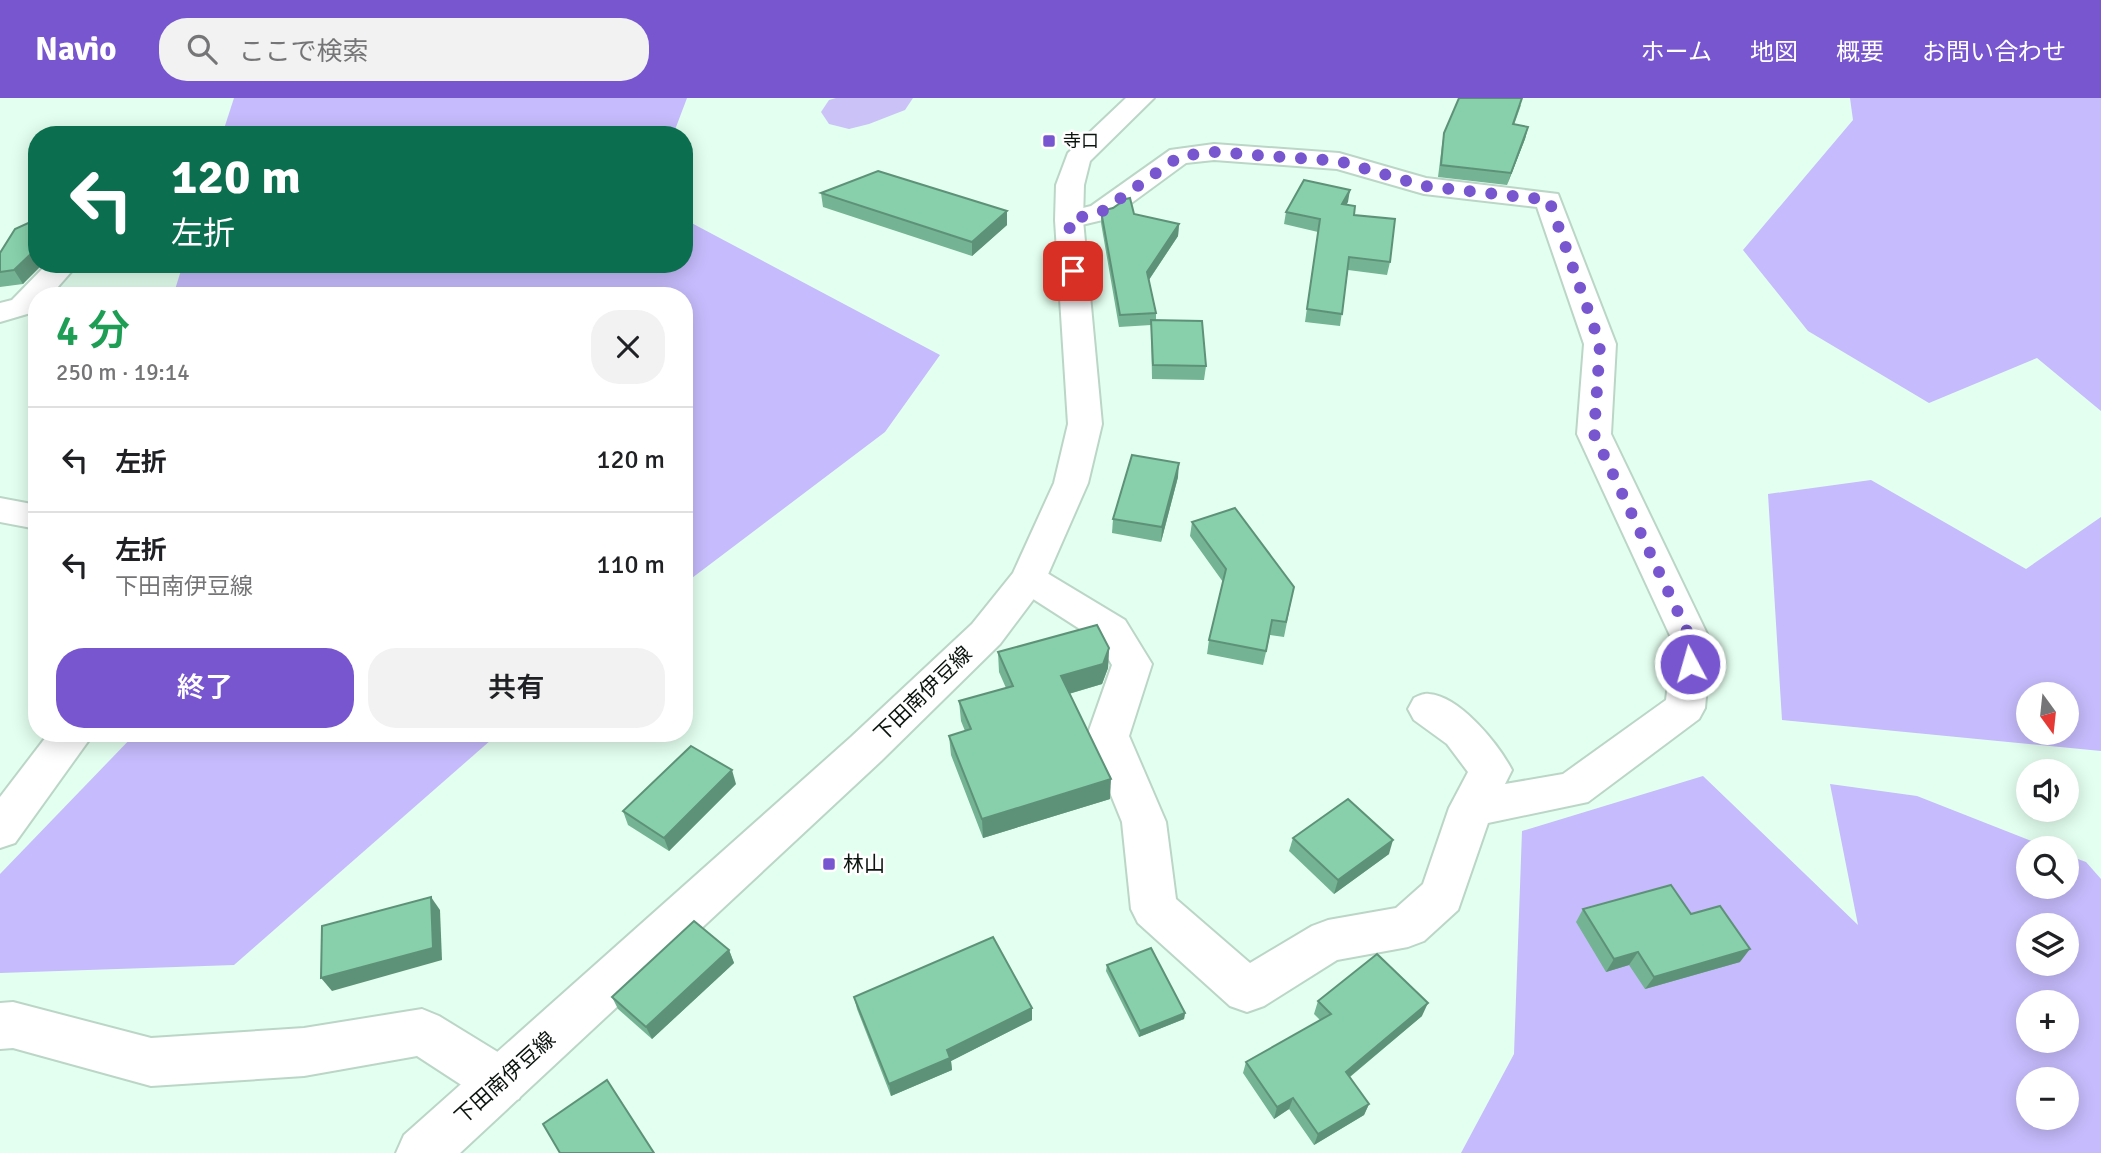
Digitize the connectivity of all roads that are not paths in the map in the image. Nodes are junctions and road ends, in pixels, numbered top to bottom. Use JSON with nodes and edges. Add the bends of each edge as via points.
{"nodes":[{"id":1,"x":1142,"y":98,"type":"edge"},
{"id":2,"x":1069,"y":220,"type":"junction"},
{"id":3,"x":55,"y":273,"type":"edge"},
{"id":4,"x":42,"y":287,"type":"edge"},
{"id":5,"x":28,"y":301,"type":"edge"},
{"id":6,"x":0,"y":313,"type":"edge"},
{"id":7,"x":0,"y":510,"type":"edge"},
{"id":8,"x":28,"y":515,"type":"edge"},
{"id":9,"x":1029,"y":579,"type":"junction"},
{"id":10,"x":1428,"y":709,"type":"dead end"},
{"id":11,"x":66,"y":742,"type":"edge"},
{"id":12,"x":1471,"y":808,"type":"junction"},
{"id":13,"x":0,"y":830,"type":"edge"},
{"id":14,"x":0,"y":1026,"type":"edge"},
{"id":15,"x":501,"y":1082,"type":"junction"},
{"id":16,"x":422,"y":1153,"type":"edge"}],
"edges":[{"from":1,"to":2,"type":"street","name":"下田南伊豆線","via":[[1077,159]]},
{"from":2,"to":9,"type":"street","name":"下田南伊豆線","via":[[1085,424],[1071,483]]},
{"from":2,"to":12,"type":"street","via":[[1101,212],[1180,156],[1214,152],[1339,161],[1424,186],[1549,200],[1600,344],[1594,434],[1692,642],[1685,708],[1573,790]]},
{"from":3,"to":4,"type":"street"},
{"from":5,"to":6,"type":"street"},
{"from":7,"to":8,"type":"street"},
{"from":9,"to":12,"type":"street","via":[[1111,630],[1132,664],[1108,736],[1144,822],[1154,909],[1247,990],[1328,941],[1408,926],[1442,896]]},
{"from":9,"to":15,"type":"street","name":"下田南伊豆線","via":[[986,634],[876,739]]},
{"from":10,"to":12,"type":"street","via":[[1462,732],[1491,770]]},
{"from":11,"to":13,"type":"street"},
{"from":14,"to":15,"type":"street","via":[[151,1062],[304,1052],[422,1032]]},
{"from":15,"to":16,"type":"street","name":"下田南伊豆線"}]}
